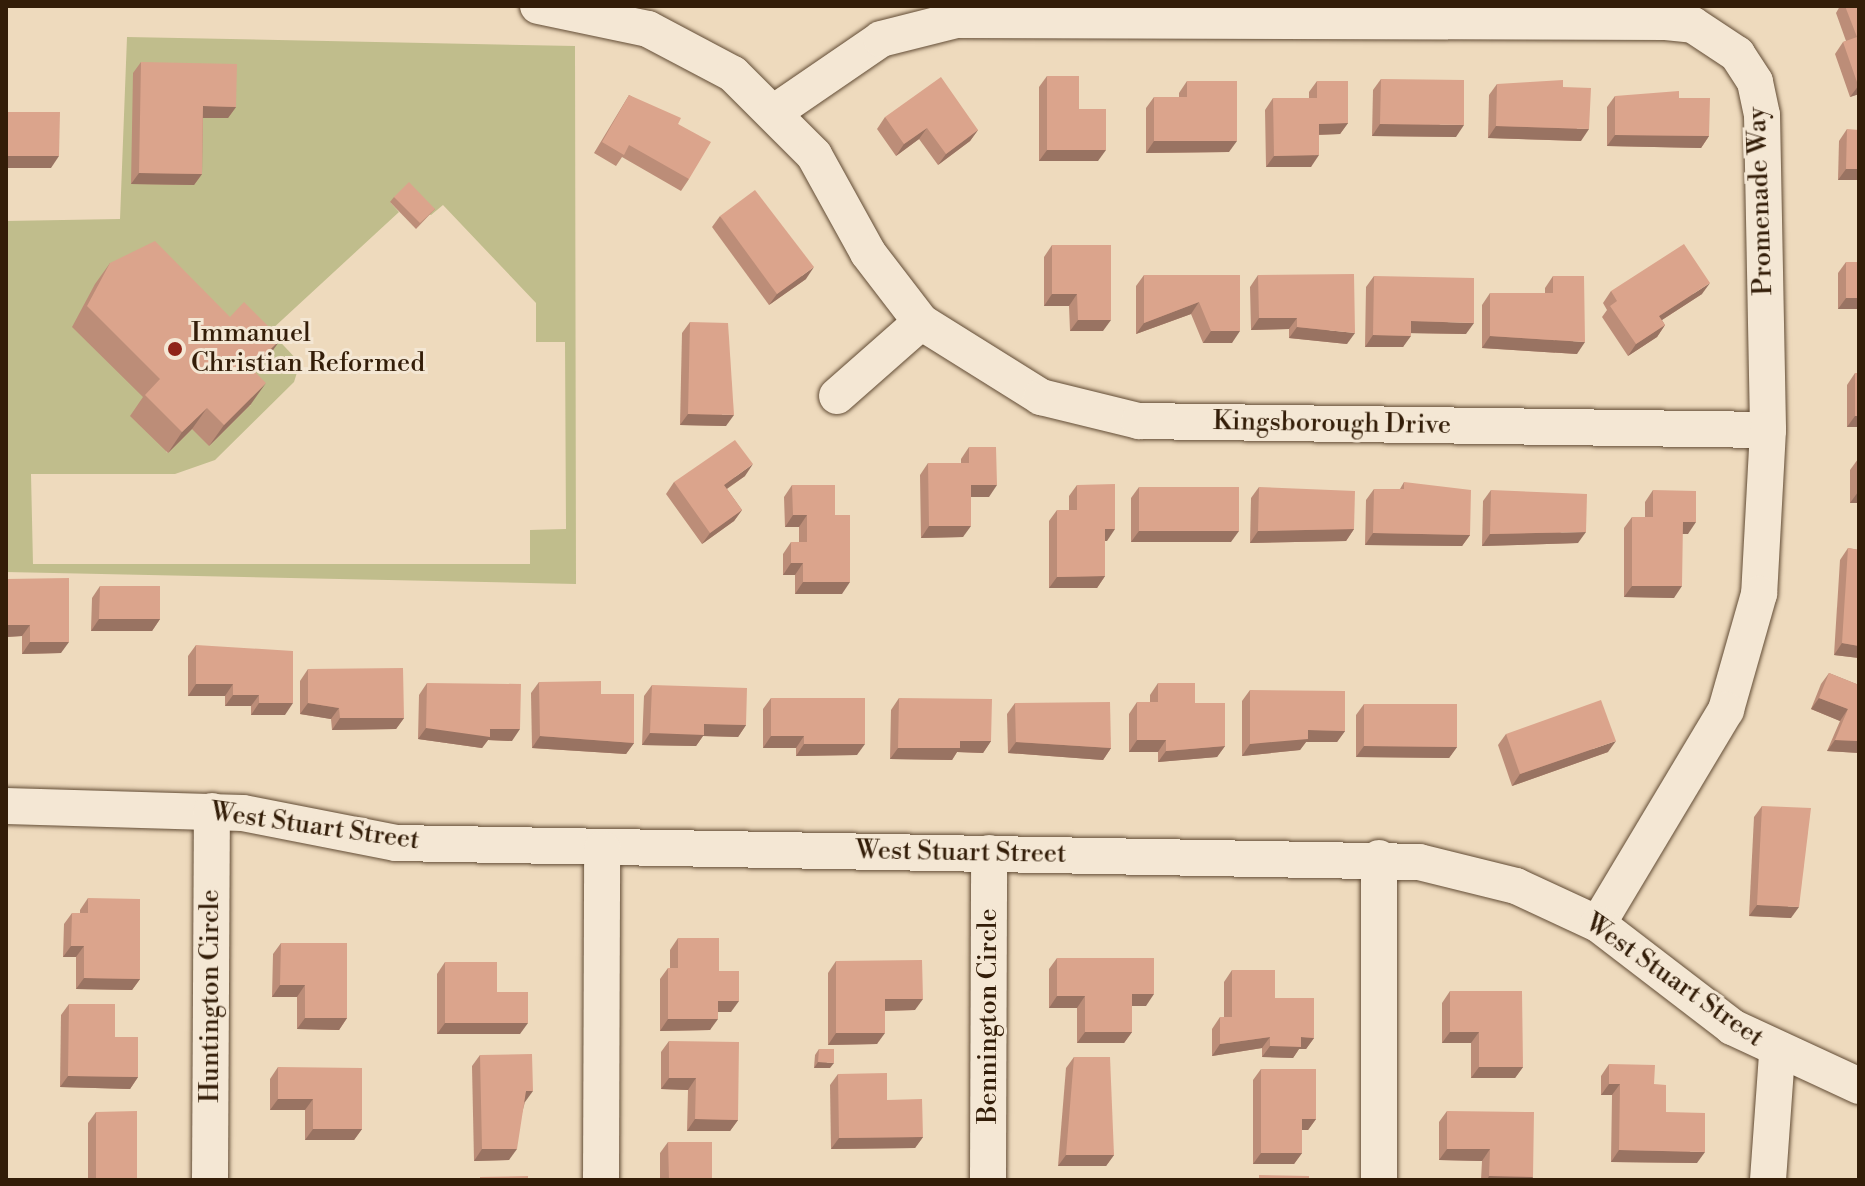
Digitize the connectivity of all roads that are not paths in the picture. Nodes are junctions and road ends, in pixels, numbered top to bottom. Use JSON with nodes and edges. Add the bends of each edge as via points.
{"nodes":[{"id":1,"x":538,"y":6,"type":"edge"},
{"id":2,"x":776,"y":111,"type":"junction"},
{"id":3,"x":921,"y":322,"type":"junction"},
{"id":4,"x":837,"y":396,"type":"dead end"},
{"id":5,"x":1768,"y":430,"type":"junction"},
{"id":6,"x":6,"y":806,"type":"edge"},
{"id":7,"x":212,"y":811,"type":"junction"},
{"id":8,"x":602,"y":849,"type":"junction"},
{"id":9,"x":989,"y":853,"type":"junction"},
{"id":10,"x":1379,"y":858,"type":"junction"},
{"id":11,"x":1598,"y":924,"type":"junction"},
{"id":12,"x":1777,"y":1053,"type":"junction"},
{"id":13,"x":1859,"y":1086,"type":"edge"},
{"id":14,"x":210,"y":1180,"type":"edge"},
{"id":15,"x":601,"y":1180,"type":"edge"},
{"id":16,"x":988,"y":1180,"type":"edge"},
{"id":17,"x":1379,"y":1180,"type":"edge"},
{"id":18,"x":1768,"y":1180,"type":"edge"}],
"edges":[{"from":1,"to":2,"type":"street","name":"Kingsborough Drive","via":[[648,29],[733,74]]},
{"from":2,"to":3,"type":"street","name":"Kingsborough Drive","via":[[814,155],[868,253]]},
{"from":2,"to":5,"type":"street","name":"Promenade Way","via":[[881,39],[956,20],[1693,25],[1737,54],[1755,82],[1762,115]]},
{"from":3,"to":4,"type":"street"},
{"from":3,"to":5,"type":"street","name":"Kingsborough Drive","via":[[1041,397],[1139,421]]},
{"from":5,"to":11,"type":"street","name":"Promenade Way","via":[[1759,594],[1726,710]]},
{"from":6,"to":7,"type":"street","name":"West Stuart Street"},
{"from":7,"to":8,"type":"street","name":"West Stuart Street","via":[[396,843]]},
{"from":7,"to":14,"type":"street","name":"Huntington Circle"},
{"from":8,"to":9,"type":"street","name":"West Stuart Street"},
{"from":8,"to":15,"type":"street"},
{"from":9,"to":10,"type":"street","name":"West Stuart Street"},
{"from":9,"to":16,"type":"street","name":"Bennington Circle"},
{"from":10,"to":11,"type":"street","name":"West Stuart Street","via":[[1470,872]]},
{"from":10,"to":17,"type":"street"},
{"from":11,"to":12,"type":"street","name":"West Stuart Street"},
{"from":12,"to":13,"type":"street","name":"West Stuart Street"},
{"from":12,"to":18,"type":"street"}]}
